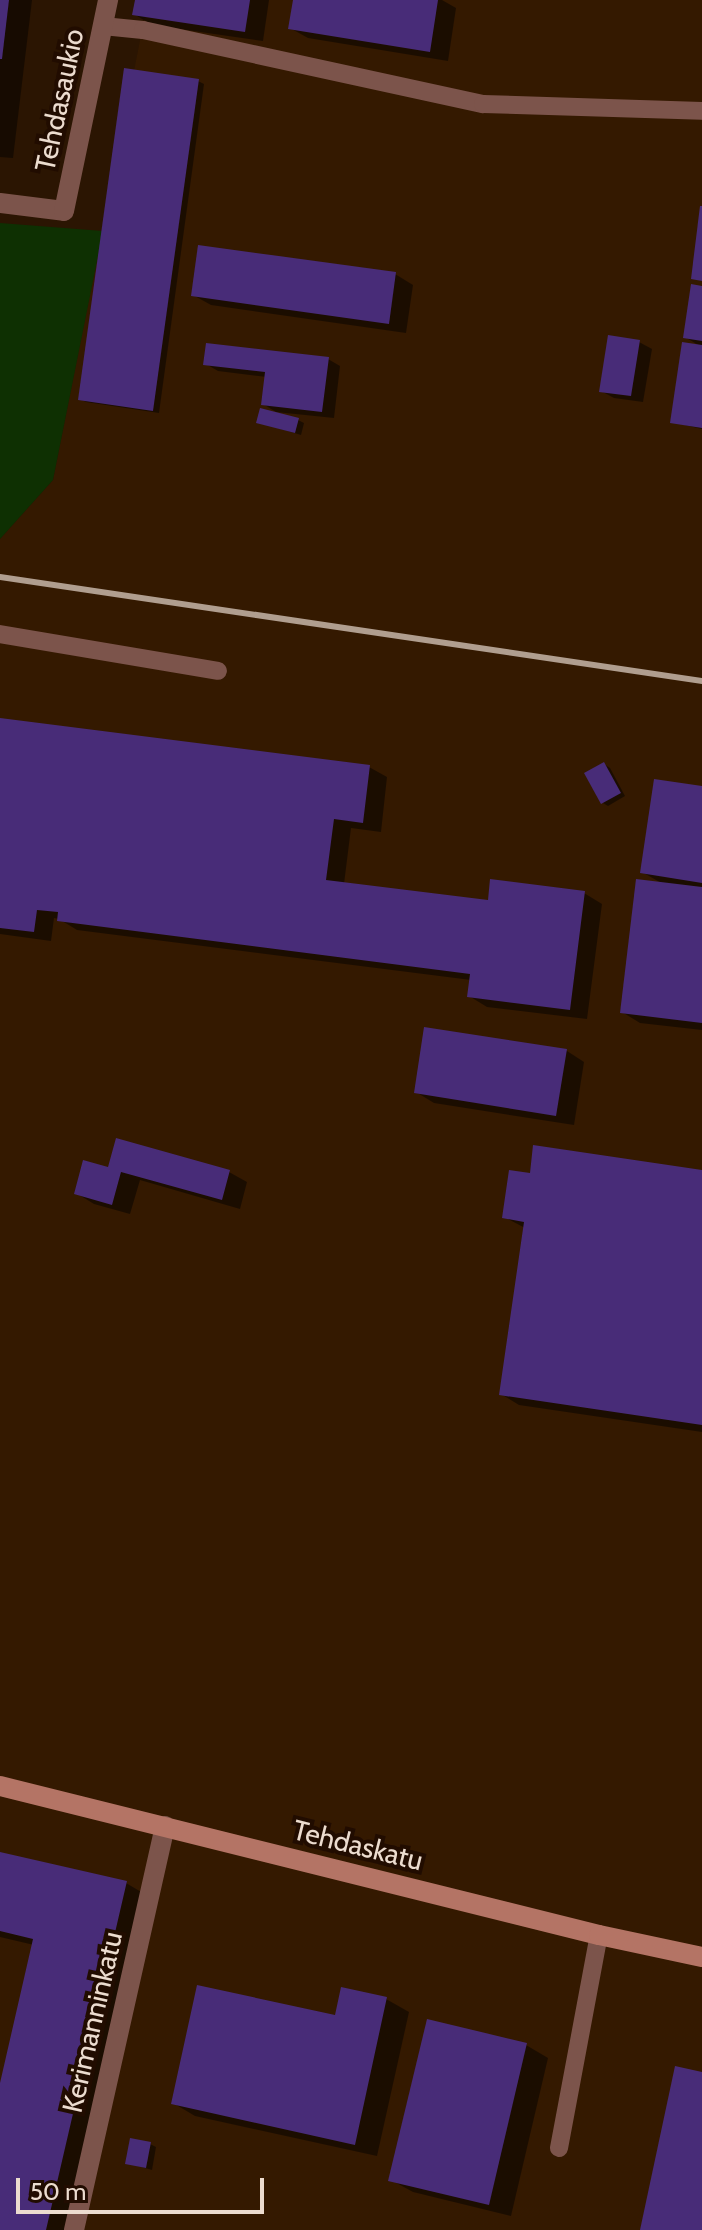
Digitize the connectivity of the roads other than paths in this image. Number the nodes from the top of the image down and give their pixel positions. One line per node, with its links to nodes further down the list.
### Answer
1 (108, 0): 2 (street, Tehdasaukio)
2 (103, 26): 3 (lane); 4 (street, Tehdasaukio)
3 (702, 111)
4 (0, 203)
5 (0, 634): 6 (lane)
6 (218, 671)
7 (0, 1786): 8 (street, Tehdaskatu)
8 (165, 1826): 9 (street, Tehdaskatu); 12 (street, Kerimanninkatu)
9 (599, 1935): 10 (street, Tehdaskatu); 11 (lane)
10 (702, 1957)
11 (559, 2148)
12 (74, 2230)

